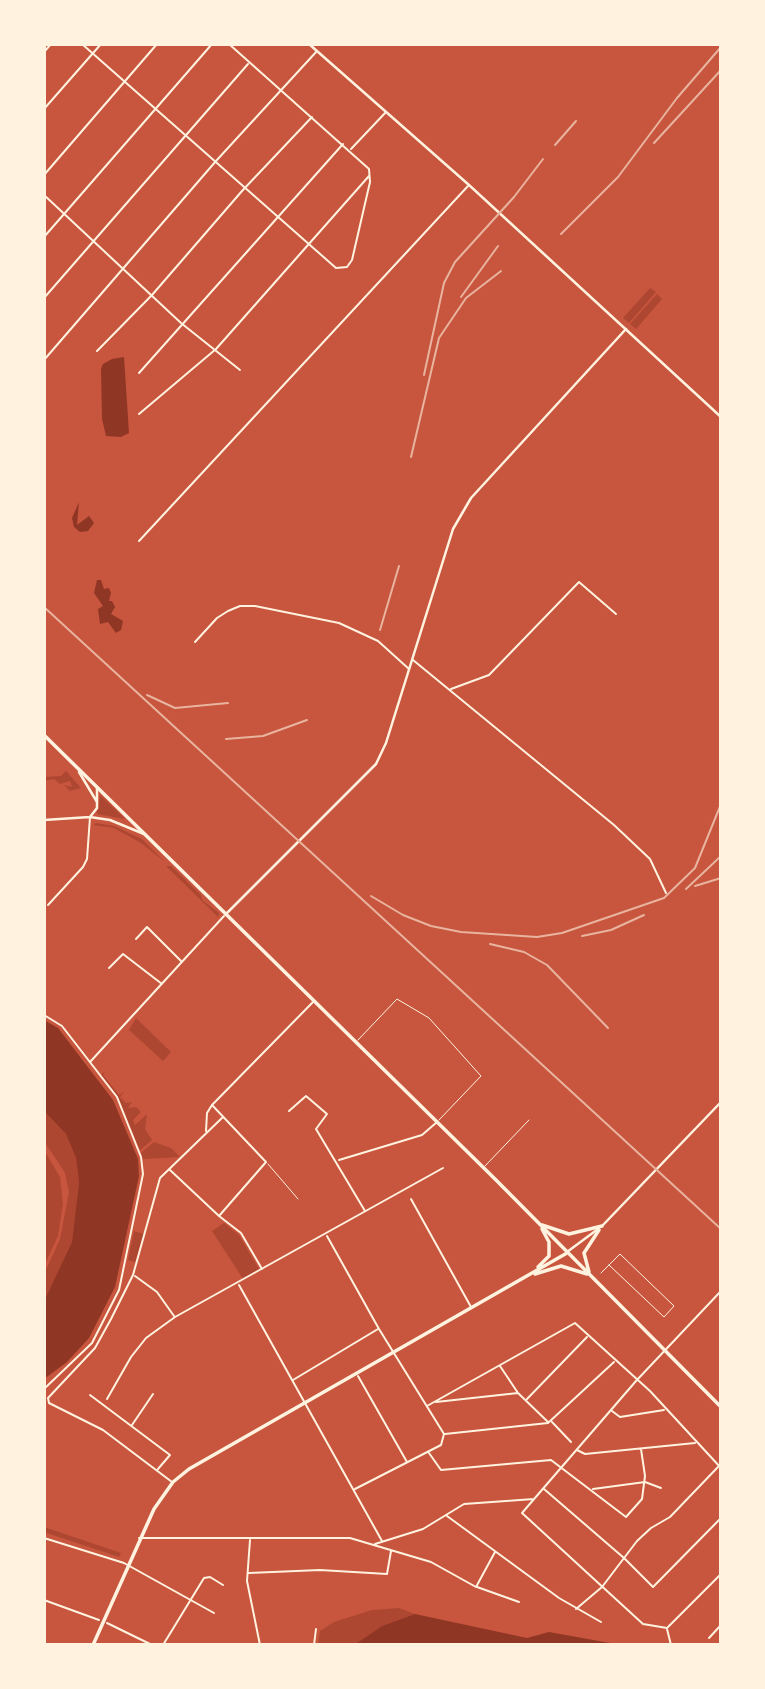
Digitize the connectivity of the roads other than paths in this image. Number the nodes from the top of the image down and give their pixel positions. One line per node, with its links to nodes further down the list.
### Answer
1 (51, 44): 8 (street)
2 (82, 44): 10 (street)
3 (101, 44): 10 (street)
4 (157, 44): 12 (street)
5 (212, 44): 15 (street)
6 (229, 44): 11 (street)
7 (309, 44): 9 (street)
8 (44, 51)
9 (317, 51): 13 (street); 16 (street)
10 (92, 53): 12 (street); 14 (street)
11 (249, 62): 13 (street); 18 (street)
12 (124, 81): 15 (street); 22 (street)
13 (281, 91): 17 (street); 21 (street)
14 (44, 108)
15 (156, 108): 18 (street); 27 (street)
16 (386, 111): 20 (street); 24 (street)
17 (312, 117): 19 (street); 25 (street)
18 (186, 135): 21 (street); 30 (street)
19 (343, 144): 20 (street); 28 (street)
20 (350, 150): 23 (street)
21 (216, 161): 25 (street); 32 (street)
22 (44, 175)
23 (371, 175): 31 (street); 31 (street)
24 (469, 185): 36 (street); 44 (street)
25 (246, 187): 28 (street); 33 (street)
26 (44, 195): 27 (street)
27 (64, 213): 29 (street); 30 (street)
28 (279, 216): 31 (street); 35 (street)
29 (44, 237)
30 (93, 241): 32 (street); 34 (street)
31 (310, 245): 37 (street)
32 (123, 269): 33 (street); 39 (street)
33 (152, 295): 35 (street); 38 (street)
34 (44, 298)
35 (181, 323): 37 (street); 41 (street)
36 (626, 328): 43 (street); 47 (street)
37 (214, 350): 40 (street); 42 (street)
38 (97, 351)
39 (44, 360)
40 (240, 370)
41 (139, 373)
42 (139, 414)
43 (721, 418)
44 (139, 541)
45 (617, 614): 49 (street)
46 (195, 642): 48 (street)
47 (413, 660): 48 (street); 49 (street)
48 (410, 669): 59 (street)
49 (449, 690): 57 (street)
50 (44, 735): 51 (main road)
51 (73, 763): 52 (main road); 53 (street)
52 (97, 786): 53 (street); 56 (main road)
53 (97, 802): 54 (street)
54 (90, 817): 55 (street); 56 (street); 58 (street)
55 (44, 820)
56 (144, 834): 59 (main road)
57 (666, 893)
58 (48, 905)
59 (226, 914): 61 (street); 64 (main road)
60 (136, 939): 61 (street)
61 (183, 963): 63 (street)
62 (109, 968): 63 (street)
63 (163, 985): 67 (street)
64 (314, 1001): 66 (main road); 69 (street)
65 (44, 1015): 67 (street)
66 (356, 1042): 73 (main road); 73 (lane)
67 (90, 1062): 107 (street)
68 (721, 1102): 85 (street)
69 (212, 1105): 71 (street); 74 (street)
70 (289, 1111): 75 (street)
71 (223, 1117): 74 (street); 76 (street)
72 (529, 1120): 77 (lane)
73 (437, 1122): 75 (street); 77 (main road)
74 (207, 1132): 79 (street)
75 (338, 1161): 82 (street)
76 (266, 1162): 80 (lane); 83 (street)
77 (483, 1167): 84 (main road)
78 (443, 1168): 82 (street)
79 (169, 1169): 83 (street); 91 (street)
80 (298, 1199)
81 (411, 1199): 96 (street)
82 (366, 1212): 86 (street)
83 (219, 1216): 89 (street)
84 (536, 1220): 85 (main road); 87 (main road); 92 (main road)
85 (601, 1226): 87 (street); 93 (main road)
86 (326, 1234): 89 (street); 98 (street)
87 (567, 1252): 92 (main road); 93 (main road)
88 (609, 1265): 88 (lane); 90 (lane)
89 (263, 1270): 94 (street)
90 (601, 1273)
91 (133, 1275): 97 (street); 116 (street)
92 (530, 1275): 93 (main road); 96 (main road)
93 (594, 1278): 100 (main road)
94 (238, 1284): 97 (street); 105 (street)
95 (721, 1291): 100 (street)
96 (472, 1308): 101 (main road)
97 (175, 1317): 111 (street)
98 (379, 1329): 101 (street); 105 (street)
99 (589, 1336): 102 (street); 103 (street); 112 (street)
100 (664, 1351): 106 (street); 118 (main road)
101 (393, 1352): 104 (main road); 117 (street)
102 (615, 1362): 106 (street); 121 (street)
103 (500, 1365): 108 (street); 115 (street)
104 (356, 1372): 114 (main road); 129 (street)
105 (292, 1381): 114 (street)
106 (636, 1381): 119 (street); 120 (street)
107 (44, 1389)
108 (518, 1393): 112 (street); 115 (street)
109 (153, 1394): 122 (street)
110 (90, 1395): 122 (street)
111 (107, 1399)
112 (527, 1399): 121 (street)
113 (44, 1400): 116 (street)
114 (304, 1401): 133 (main road); 137 (street)
115 (434, 1402): 117 (street)
116 (48, 1403): 132 (street)
117 (427, 1406): 123 (street)
118 (721, 1407)
119 (611, 1410): 120 (street); 127 (street)
120 (664, 1410): 125 (street)
121 (550, 1422): 123 (street); 124 (street)
122 (132, 1425): 132 (street)
123 (444, 1434): 128 (street)
124 (571, 1442)
125 (696, 1443): 126 (street); 131 (street)
126 (641, 1449): 127 (street); 134 (street)
127 (577, 1450): 130 (street)
128 (428, 1452): 129 (street); 130 (street)
129 (408, 1463): 137 (street)
130 (562, 1465): 135 (street); 138 (street)
131 (720, 1467): 149 (street)
132 (157, 1470): 133 (street)
133 (173, 1482): 143 (main road)
134 (645, 1482): 136 (street); 138 (street); 138 (street)
135 (543, 1488): 139 (street); 149 (street)
136 (661, 1488)
137 (355, 1489): 145 (street)
138 (592, 1489)
139 (534, 1499): 140 (street); 155 (street)
140 (447, 1516): 145 (street); 148 (street)
141 (721, 1518): 149 (street)
142 (44, 1538): 150 (street)
143 (139, 1538): 144 (street); 150 (main road)
144 (250, 1539): 146 (street); 151 (street)
145 (382, 1541): 146 (street)
146 (374, 1544): 147 (street)
147 (391, 1550): 151 (street); 154 (street)
148 (495, 1552): 154 (street); 159 (street)
149 (624, 1558): 155 (street)
150 (128, 1565): 156 (street); 168 (main road)
151 (248, 1573): 171 (street)
152 (721, 1574): 165 (street)
153 (223, 1585): 156 (street)
154 (476, 1587): 158 (street)
155 (602, 1587): 159 (street); 165 (street)
156 (191, 1598): 160 (street); 170 (street)
157 (44, 1600): 161 (street)
158 (519, 1602)
159 (576, 1609): 162 (street)
160 (214, 1613)
161 (99, 1620)
162 (601, 1622)
163 (107, 1623): 169 (street)
164 (721, 1625): 167 (street)
165 (667, 1628): 173 (street)
166 (316, 1629): 172 (street)
167 (709, 1638)
168 (93, 1645)
169 (152, 1645)
170 (163, 1645)
171 (260, 1645)
172 (314, 1645)
173 (671, 1645)

